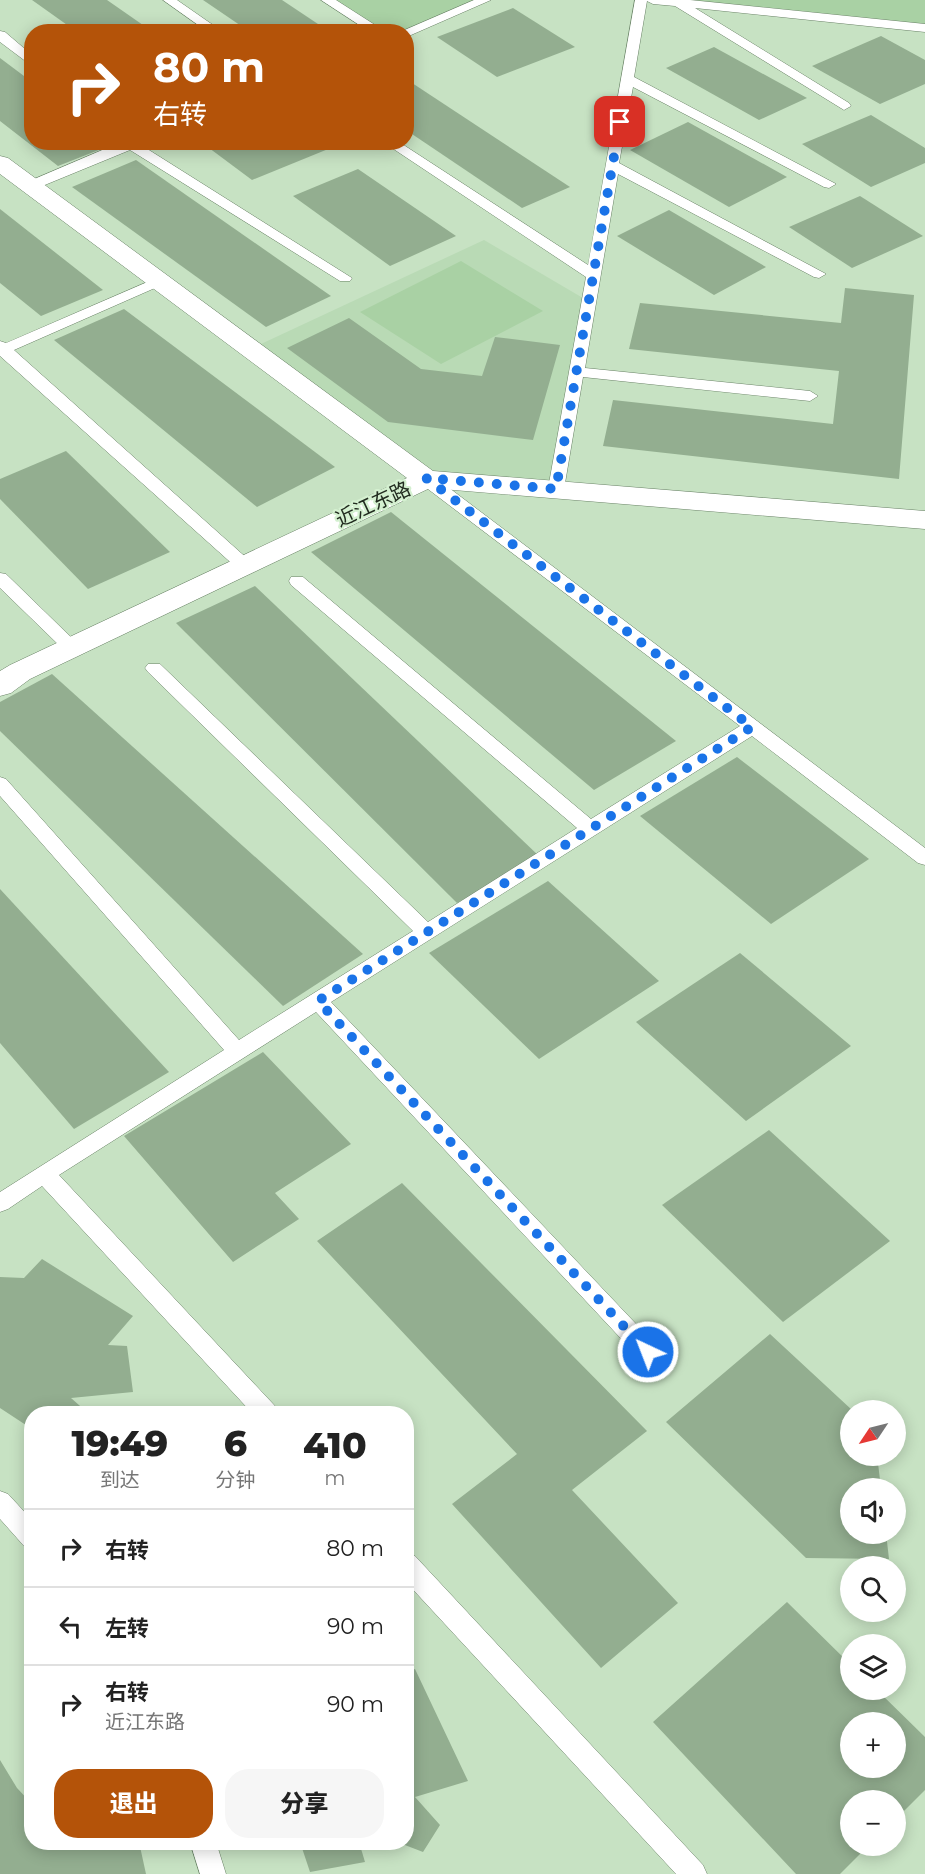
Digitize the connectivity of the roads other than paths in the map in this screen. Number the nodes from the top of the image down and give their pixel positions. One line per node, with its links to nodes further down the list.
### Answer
1 (169, 0): 7 (lane)
2 (327, 0): 8 (lane)
3 (485, 0): 10 (lane)
4 (641, 0): 13 (lane)
5 (653, 0): 6 (lane)
6 (677, 2): 9 (lane); 14 (lane)
7 (205, 24)
8 (367, 24)
9 (925, 28)
10 (414, 29)
11 (0, 35): 12 (lane)
12 (24, 55)
13 (628, 79): 19 (lane); 20 (lane)
14 (844, 106)
15 (115, 150): 21 (lane)
16 (142, 150): 24 (lane)
17 (400, 150): 23 (lane)
18 (0, 164): 21 (street)
19 (612, 165): 22 (lane); 23 (lane)
20 (829, 184)
21 (30, 186): 25 (street)
22 (819, 274)
23 (593, 275): 27 (lane)
24 (345, 278)
25 (159, 281): 26 (lane); 29 (street)
26 (1, 349): 32 (lane)
27 (576, 372): 28 (lane); 30 (lane)
28 (810, 396)
29 (426, 478): 30 (street, 近江东路); 32 (street, 近江东路); 38 (lane)
30 (556, 489): 31 (street, 近江东路)
31 (925, 520)
32 (244, 565): 35 (street, 近江东路)
33 (0, 578): 35 (lane)
34 (297, 581): 40 (lane)
35 (71, 648): 37 (street, 近江东路)
36 (154, 668): 42 (lane)
37 (0, 686)
38 (752, 727): 40 (lane); 41 (lane)
39 (0, 784): 44 (lane)
40 (590, 829): 42 (lane)
41 (925, 858)
42 (426, 932): 43 (lane)
43 (318, 1001): 44 (lane); 47 (lane)
44 (237, 1051): 45 (lane)
45 (44, 1173): 46 (lane); 48 (lane)
46 (0, 1203)
47 (648, 1352)
48 (260, 1406)
49 (0, 1502): 50 (lane)
50 (24, 1529)
51 (414, 1573): 54 (lane)
52 (206, 1850): 53 (lane)
53 (213, 1874)
54 (694, 1874)

